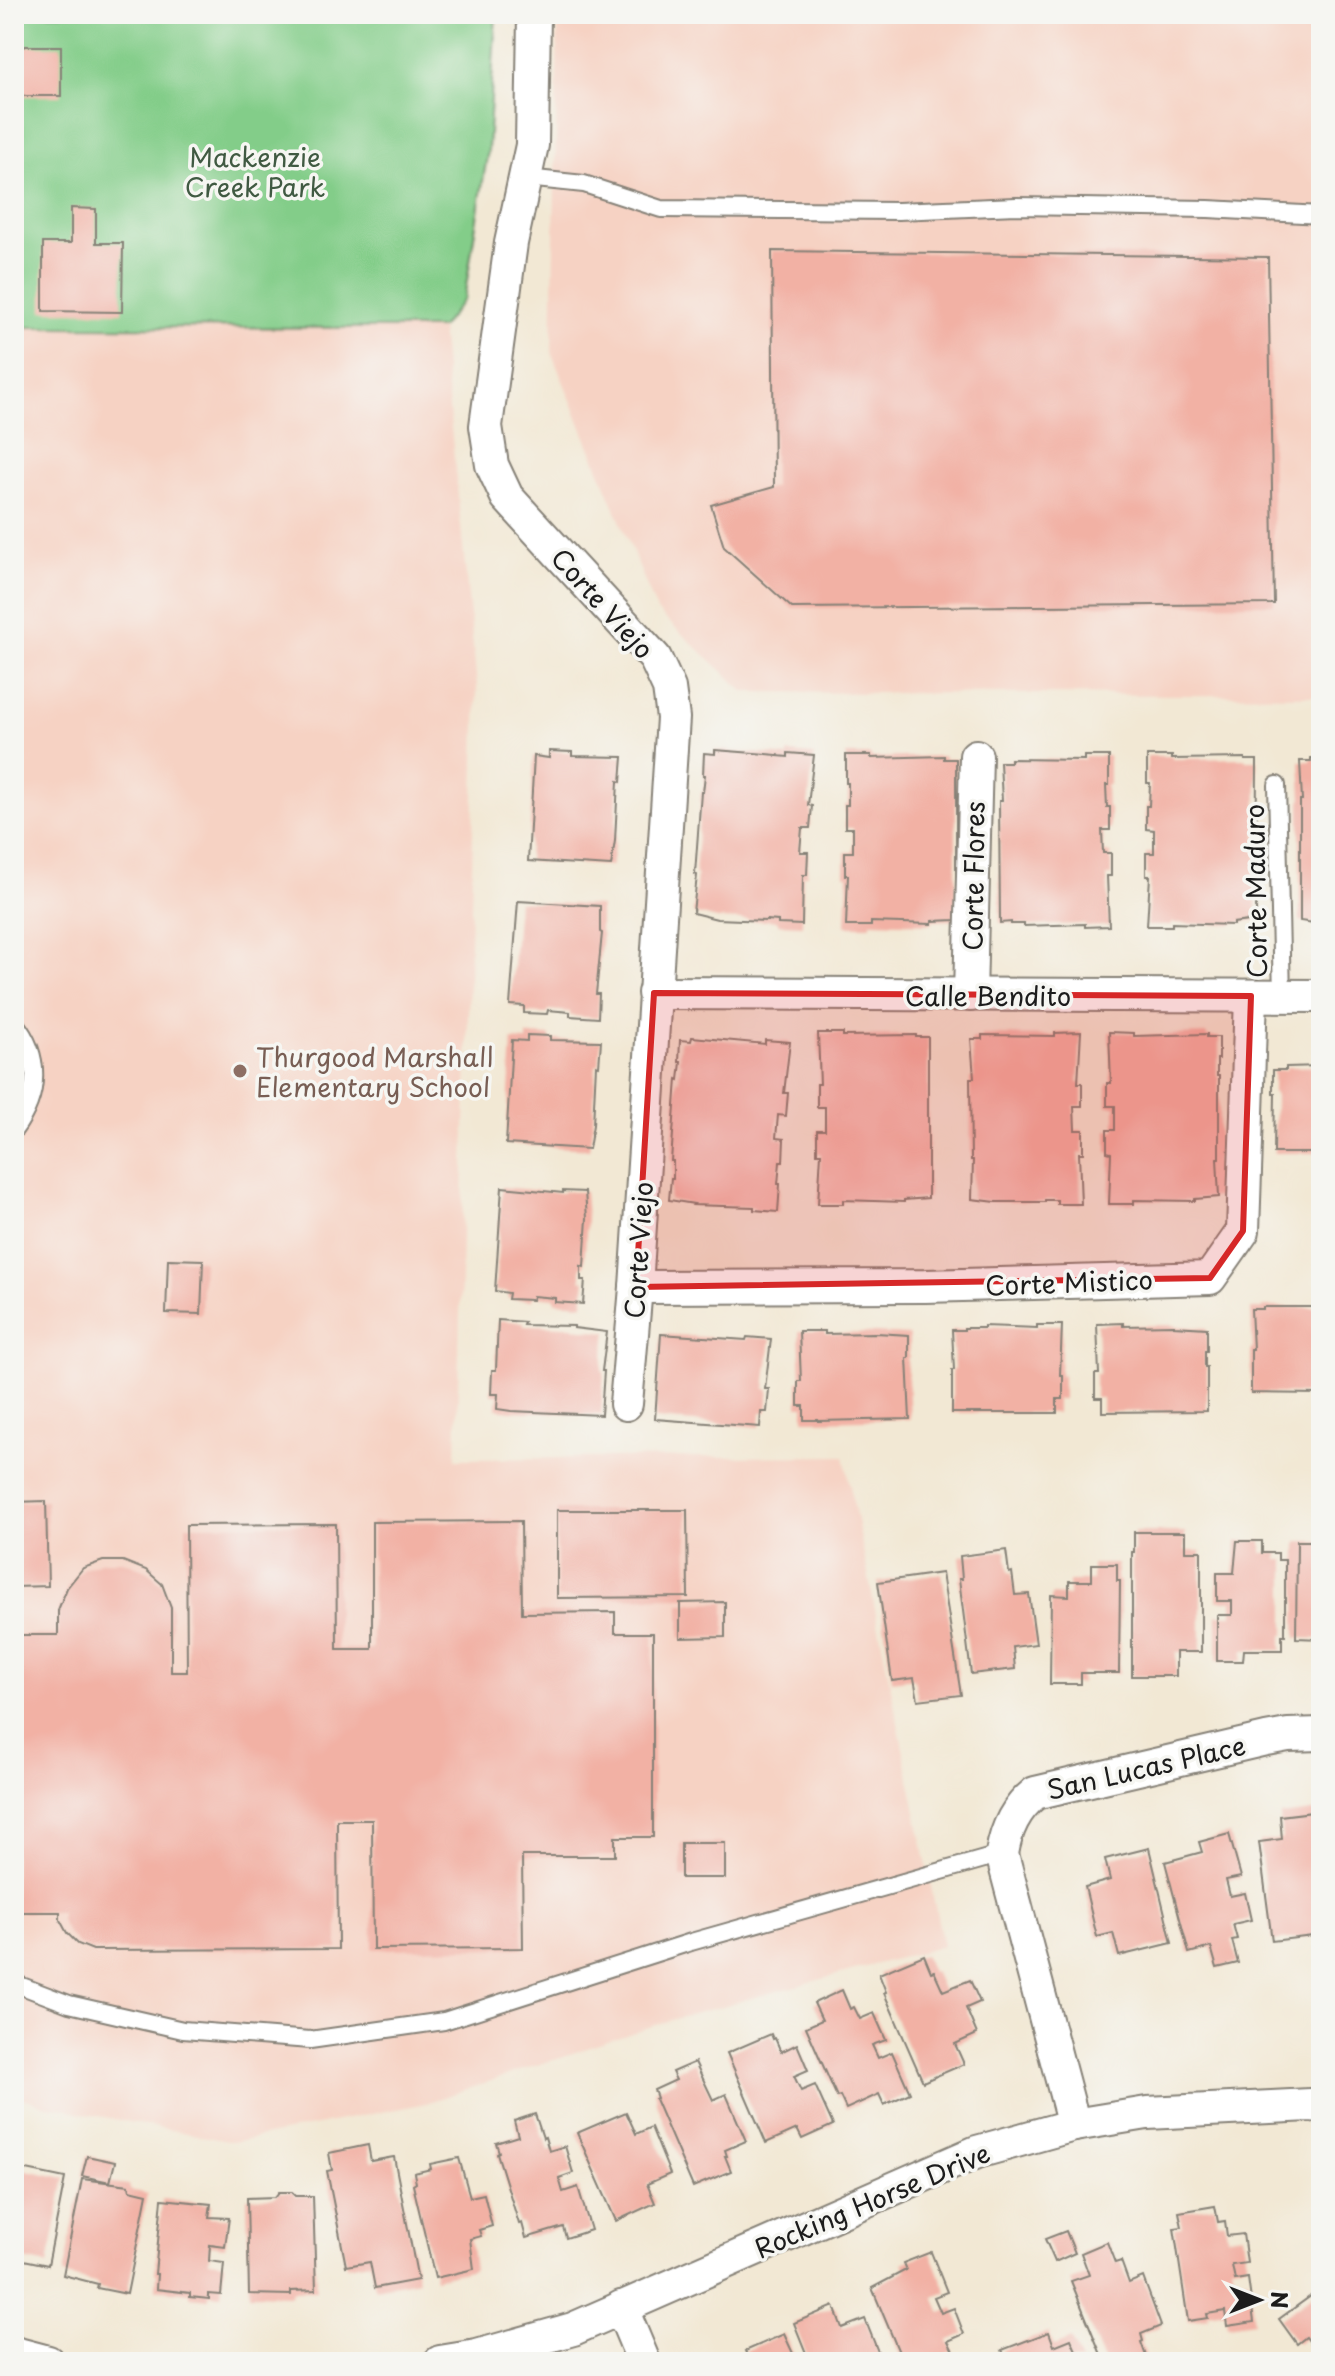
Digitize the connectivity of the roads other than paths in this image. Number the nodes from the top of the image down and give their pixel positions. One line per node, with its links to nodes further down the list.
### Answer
1 (534, 14): 2 (street, Corte Viejo)
2 (526, 178): 3 (lane); 6 (street, Corte Viejo)
3 (1321, 215)
4 (976, 756): 7 (street, Corte Flores)
5 (1277, 785): 8 (lane, Corte Maduro)
6 (654, 993): 7 (street, Calle Bendito); 12 (street, Corte Viejo)
7 (970, 995): 8 (street, Calle Bendito)
8 (1266, 996): 9 (street, Calle Bendito); 12 (street, Corte Mistico)
9 (1321, 996)
10 (14, 1022): 11 (lane)
11 (14, 1130)
12 (636, 1287): 13 (street, Corte Viejo)
13 (626, 1404)
14 (1321, 1734): 15 (street, San Lucas Place)
15 (1002, 1854): 16 (lane); 18 (street)
16 (14, 1983)
17 (1321, 2106): 18 (street, Rocking Horse Drive)
18 (1074, 2125): 19 (street, Rocking Horse Drive)
19 (621, 2307): 22 (street, Rocking Horse Drive); 23 (street)
20 (14, 2353): 21 (street)
21 (48, 2362)
22 (440, 2362)
23 (644, 2362)

